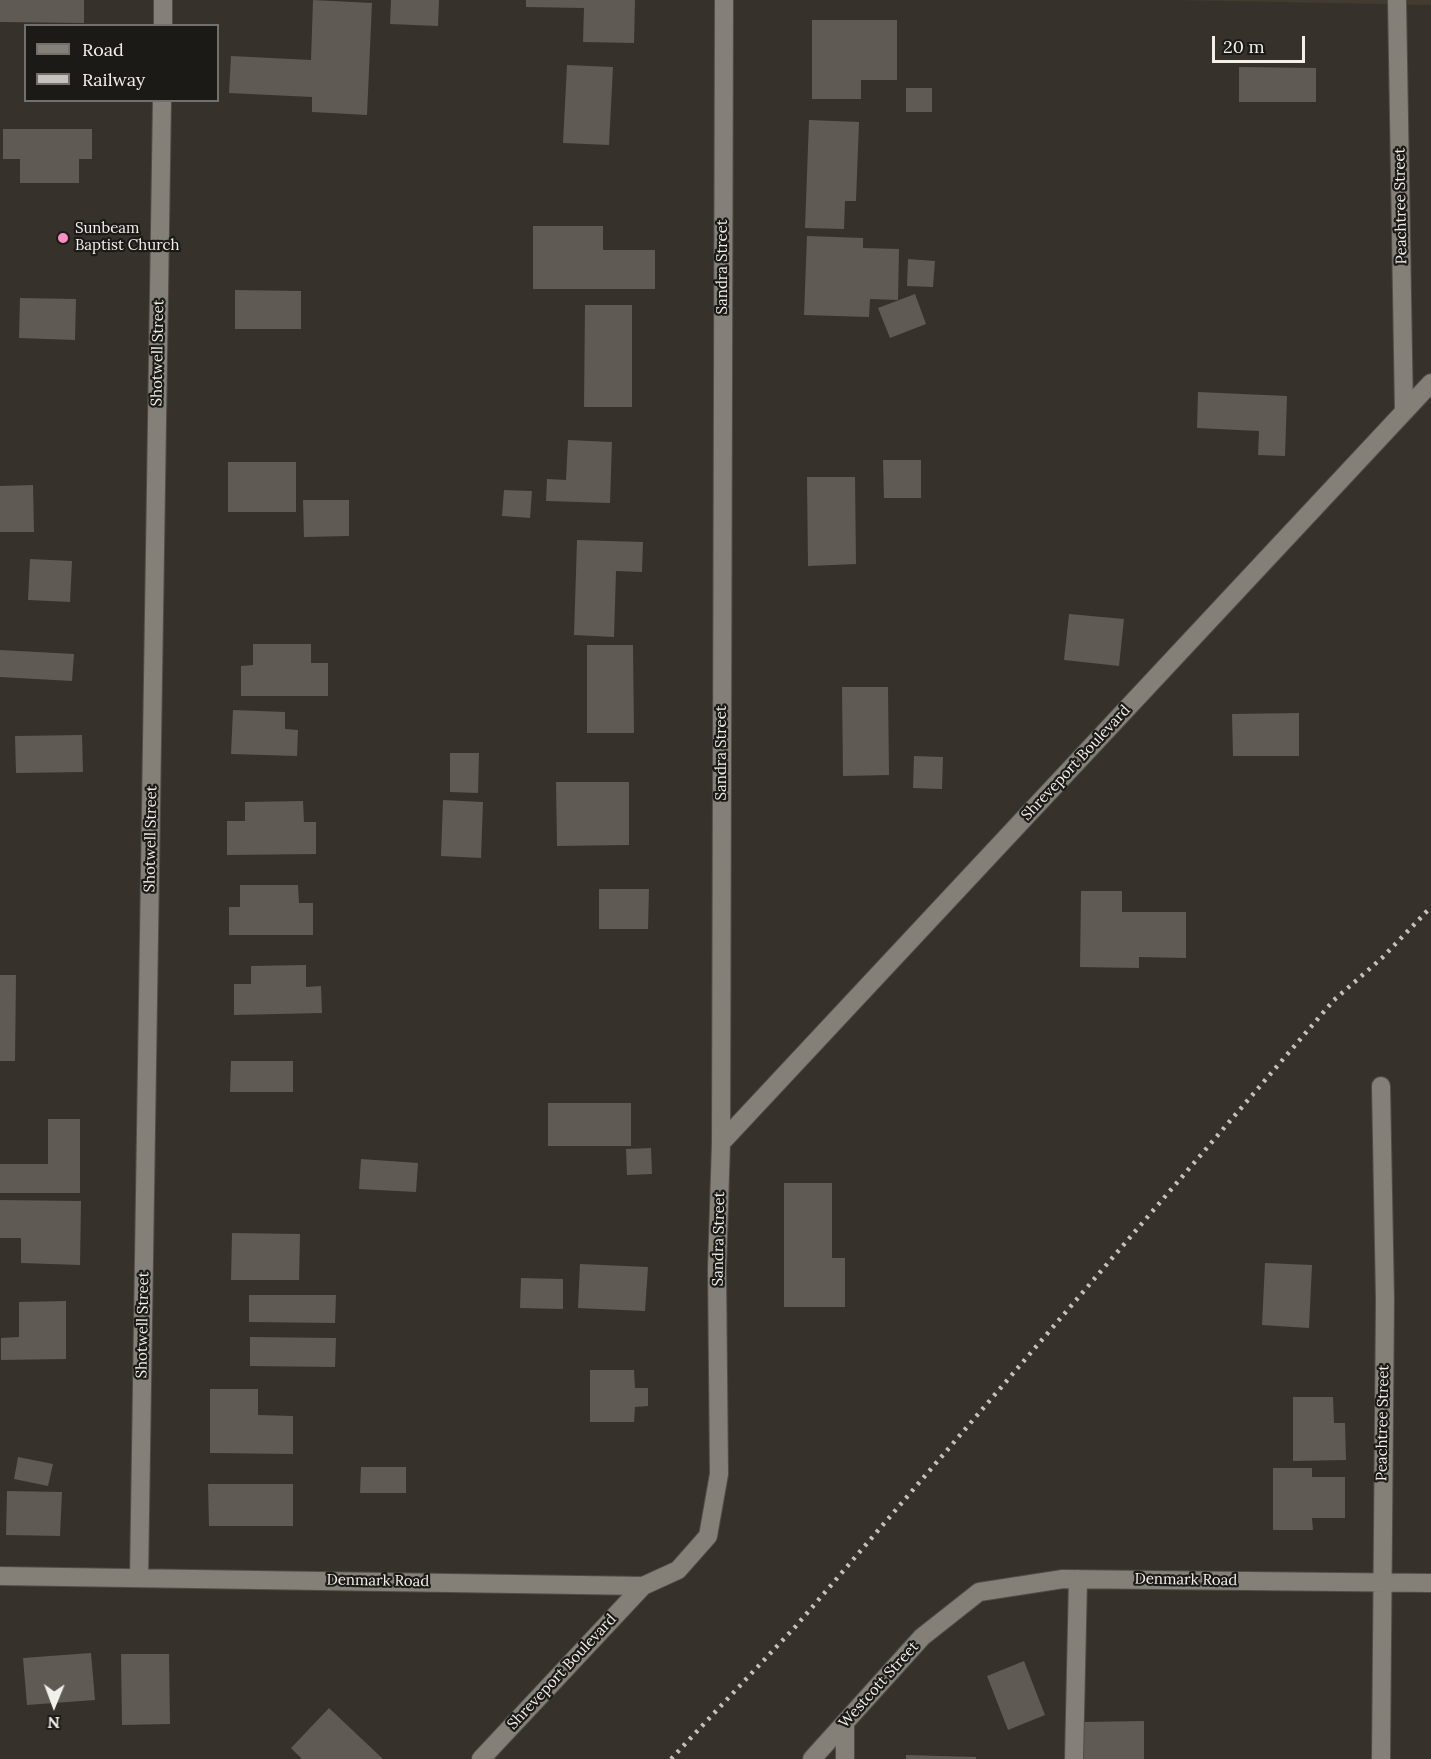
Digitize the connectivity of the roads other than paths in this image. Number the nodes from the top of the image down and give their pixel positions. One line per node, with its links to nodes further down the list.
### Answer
1 (163, 0): 4 (street)
2 (724, 0): 9 (street, Sandra Street)
3 (1397, 0): 7 (street, Peachtree Street)
4 (163, 24)
5 (162, 102): 12 (street, Shotwell Street)
6 (1431, 383): 7 (street, Shreveport Boulevard)
7 (1404, 412): 9 (street, Shreveport Boulevard)
8 (1381, 1086): 14 (street, Peachtree Street)
9 (721, 1143): 10 (street, Sandra Street)
10 (714, 1506): 16 (street, Denmark Road)
11 (0, 1576): 12 (street, Denmark Road)
12 (139, 1578): 16 (street, Denmark Road)
13 (1078, 1579): 14 (street, Denmark Road); 17 (street, Denmark Road); 22 (street)
14 (1381, 1583): 15 (street, Denmark Road); 23 (street, Peachtree Street)
15 (1431, 1583)
16 (643, 1586): 19 (street, Shreveport Boulevard)
17 (950, 1614): 18 (street, Westcott Street)
18 (845, 1724): 20 (street, Westcott Street); 21 (street)
19 (481, 1759)
20 (812, 1759)
21 (845, 1759)
22 (1074, 1759)
23 (1381, 1759)

